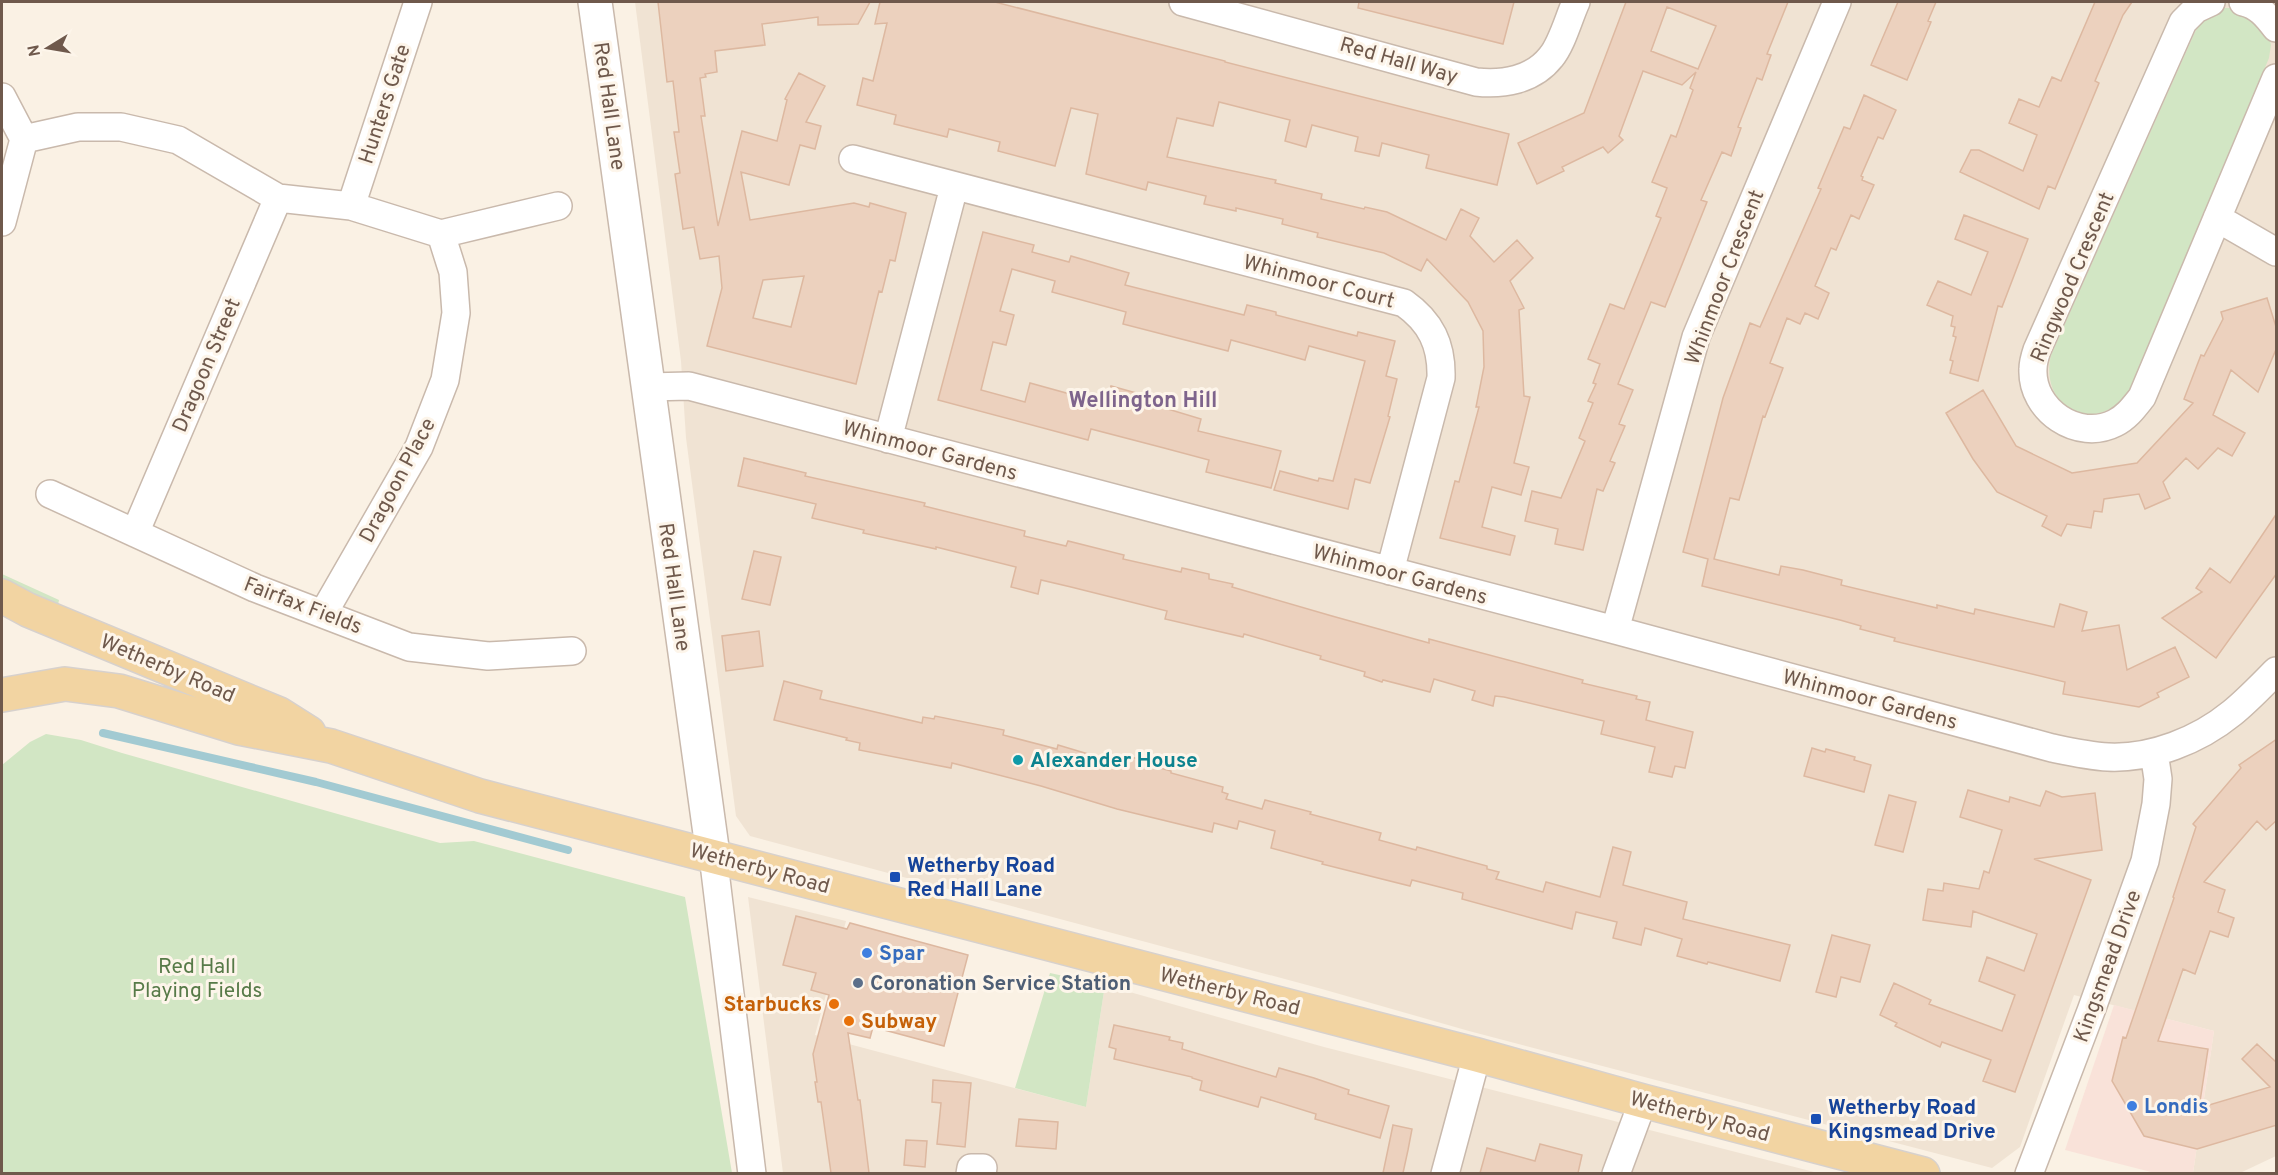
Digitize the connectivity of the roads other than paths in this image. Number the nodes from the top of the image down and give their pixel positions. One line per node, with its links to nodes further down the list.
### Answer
1 (418, 2): 16 (street, Hunters Gate)
2 (595, 2): 22 (street, Red Hall Lane)
3 (1183, 2): 8 (street, Red Hall Way)
4 (1576, 2): 8 (street, Red Hall Way)
5 (1837, 2): 29 (street, Whinmoor Crescent)
6 (2211, 2): 18 (street, Ringwood Crescent)
7 (2243, 2): 9 (street)
8 (1247, 9)
9 (2277, 27)
10 (2277, 78): 18 (street, Ringwood Crescent)
11 (2, 97): 12 (street)
12 (24, 139): 15 (street); 19 (street)
13 (853, 159): 14 (street, Whinmoor Court)
14 (954, 187): 23 (street); 26 (street, Whinmoor Court)
15 (278, 198): 16 (street); 25 (street, Dragoon Street)
16 (351, 206): 20 (street)
17 (558, 206): 20 (street)
18 (2217, 218): 21 (street)
19 (2, 222)
20 (441, 234): 28 (street, Dragoon Place)
21 (2277, 252)
22 (648, 387): 23 (street, Whinmoor Gardens); 35 (street, Red Hall Lane)
23 (888, 439): 26 (street, Whinmoor Gardens)
24 (50, 494): 25 (street, Fairfax Fields)
25 (135, 533): 28 (street, Fairfax Fields)
26 (1390, 571): 29 (street, Whinmoor Gardens)
27 (2, 596): 33 (main road, Wetherby Road)
28 (323, 614): 30 (street, Fairfax Fields)
29 (1615, 630): 34 (street, Whinmoor Gardens)
30 (572, 651)
31 (2277, 671): 34 (street, Whinmoor Gardens)
32 (2, 695): 33 (main road, Wetherby Road)
33 (331, 746): 35 (main road, Wetherby Road)
34 (2154, 752): 42 (street, Kingsmead Drive)
35 (712, 855): 36 (main road, Wetherby Road); 38 (street, Red Hall Lane)
36 (1477, 1055): 37 (main road, Wetherby Road); 39 (street)
37 (1643, 1101): 40 (street); 41 (main road, Wetherby Road)
38 (752, 1173)
39 (1445, 1173)
40 (1616, 1173)
41 (1923, 1173)
42 (2030, 1173)

